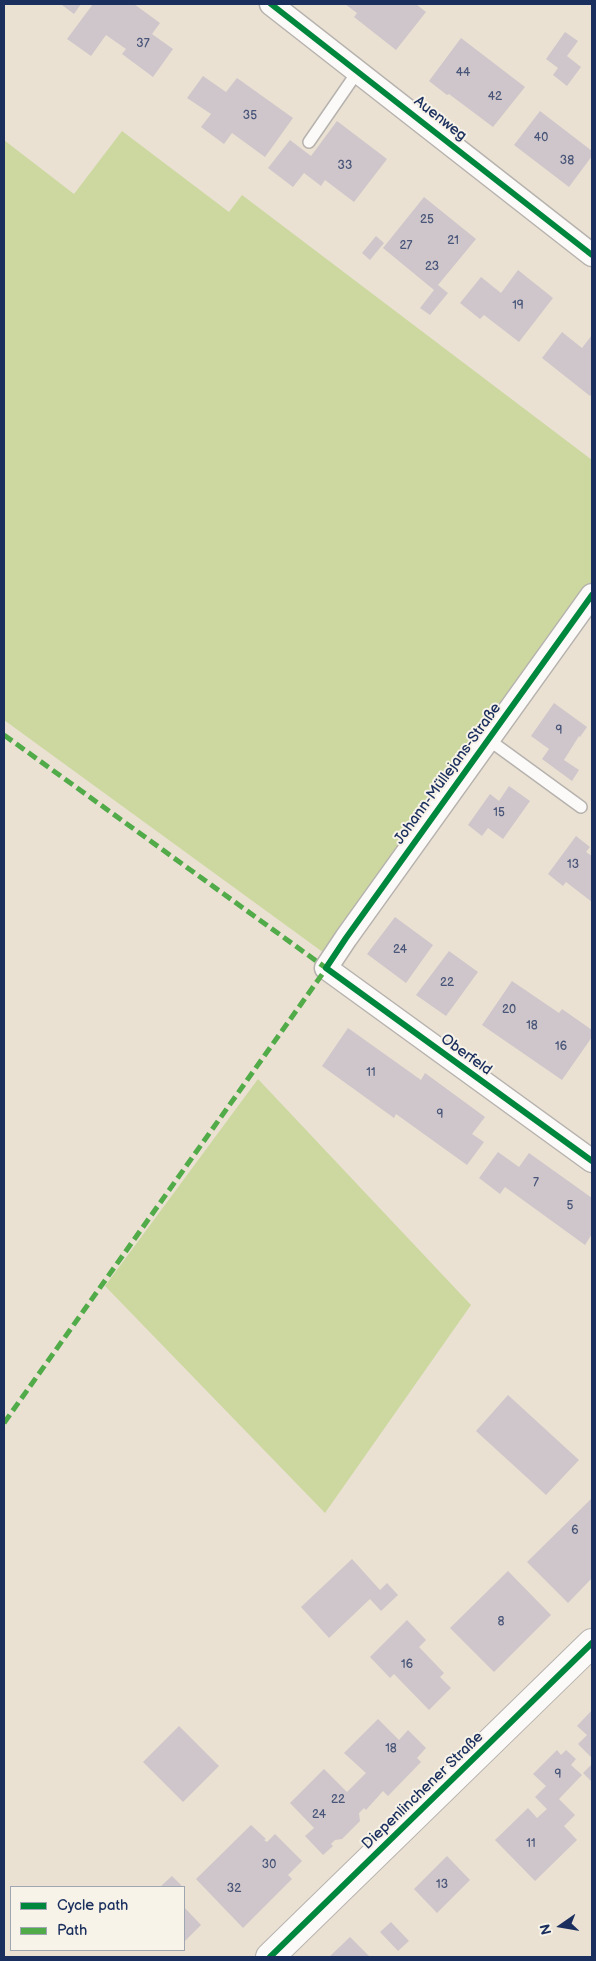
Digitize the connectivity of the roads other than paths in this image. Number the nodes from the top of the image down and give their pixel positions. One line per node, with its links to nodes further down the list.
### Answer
1 (271, 4): 2 (street, Auenweg)
2 (358, 71): 3 (lane); 4 (street, Auenweg)
3 (309, 142)
4 (592, 254)
5 (592, 595): 6 (street, Johann-Müllejans-Straße)
6 (489, 740): 7 (lane, Johann-Müllejans-Straße); 8 (street, Johann-Müllejans-Straße)
7 (580, 807)
8 (326, 968): 9 (street, Oberfeld)
9 (592, 1162)
10 (592, 1643): 11 (street, Diepenlinchener Straße)
11 (270, 1957)

